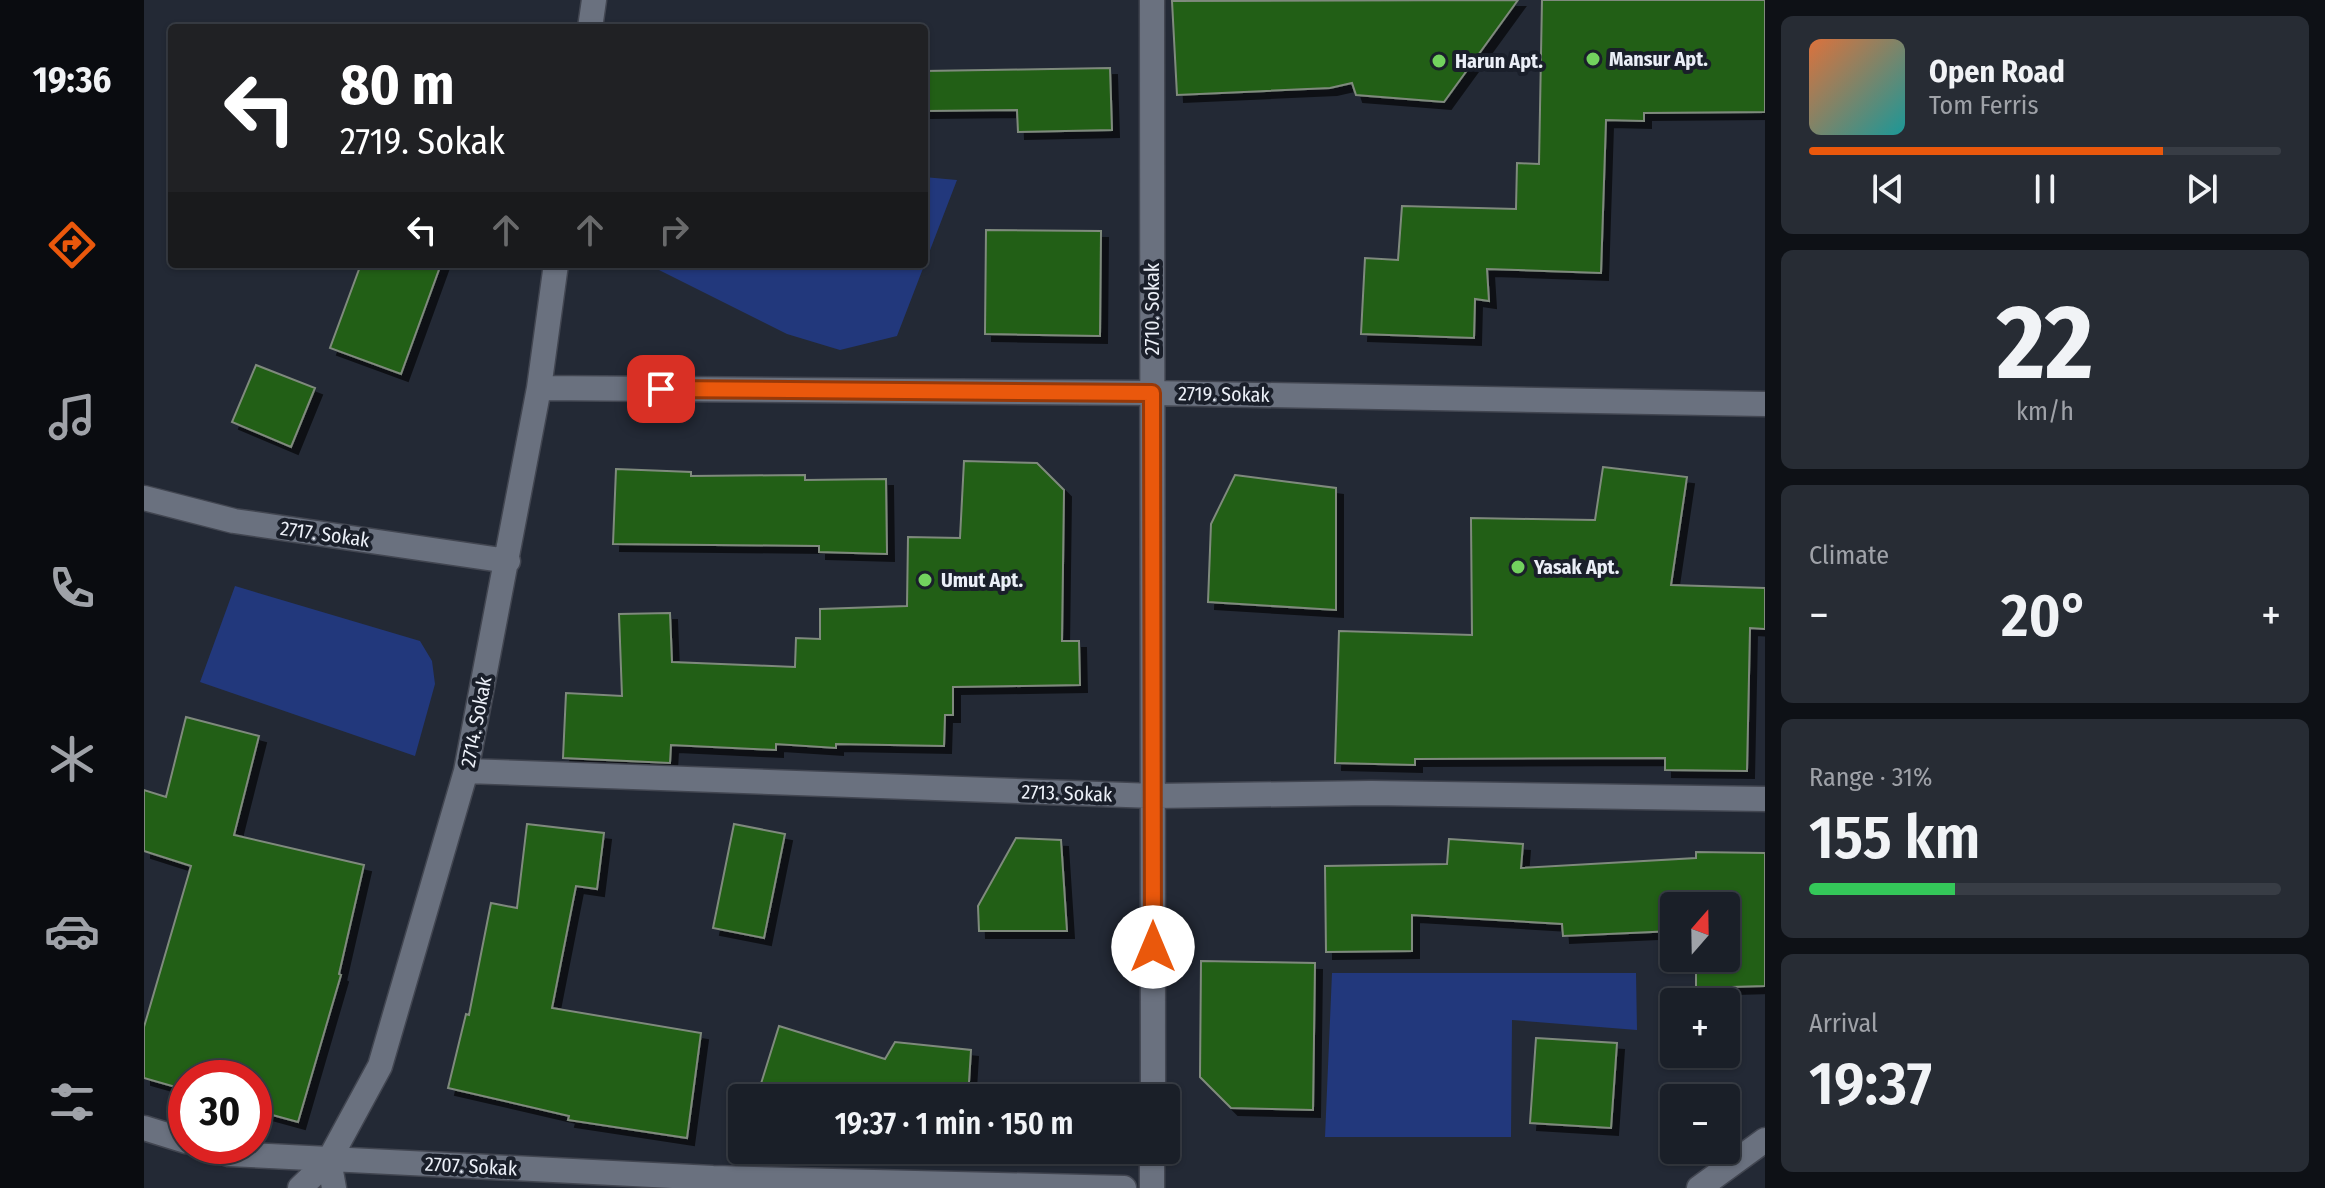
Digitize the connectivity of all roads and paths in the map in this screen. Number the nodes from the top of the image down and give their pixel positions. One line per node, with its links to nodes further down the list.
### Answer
1 (594, 0): 3 (street)
2 (1152, 0): 6 (street, 2710. Sokak)
3 (591, 24)
4 (555, 268): 5 (street, 2714. Sokak)
5 (539, 388): 6 (street, 2719. Sokak); 9 (street, 2714. Sokak)
6 (1152, 393): 7 (street, 2719. Sokak); 11 (street, 2710. Sokak)
7 (1765, 404)
8 (144, 498): 9 (street, 2717. Sokak)
9 (508, 561): 10 (street, 2714. Sokak)
10 (466, 771): 11 (street, 2713. Sokak); 18 (street, 2714. Sokak)
11 (1154, 796): 12 (street, 2713. Sokak); 13 (street, 2710. Sokak)
12 (1765, 799)
13 (1153, 1084)
14 (144, 1128): 15 (street)
15 (168, 1135)
16 (1765, 1140): 25 (street)
17 (272, 1157): 18 (street, 2707. Sokak)
18 (329, 1160): 20 (street, 2707. Sokak); 21 (street, 2714. Sokak); 22 (street)
19 (1152, 1164): 24 (street)
20 (713, 1183): 23 (street, 2707. Sokak)
21 (300, 1188)
22 (334, 1188)
23 (1124, 1188)
24 (1152, 1188)
25 (1699, 1188)

